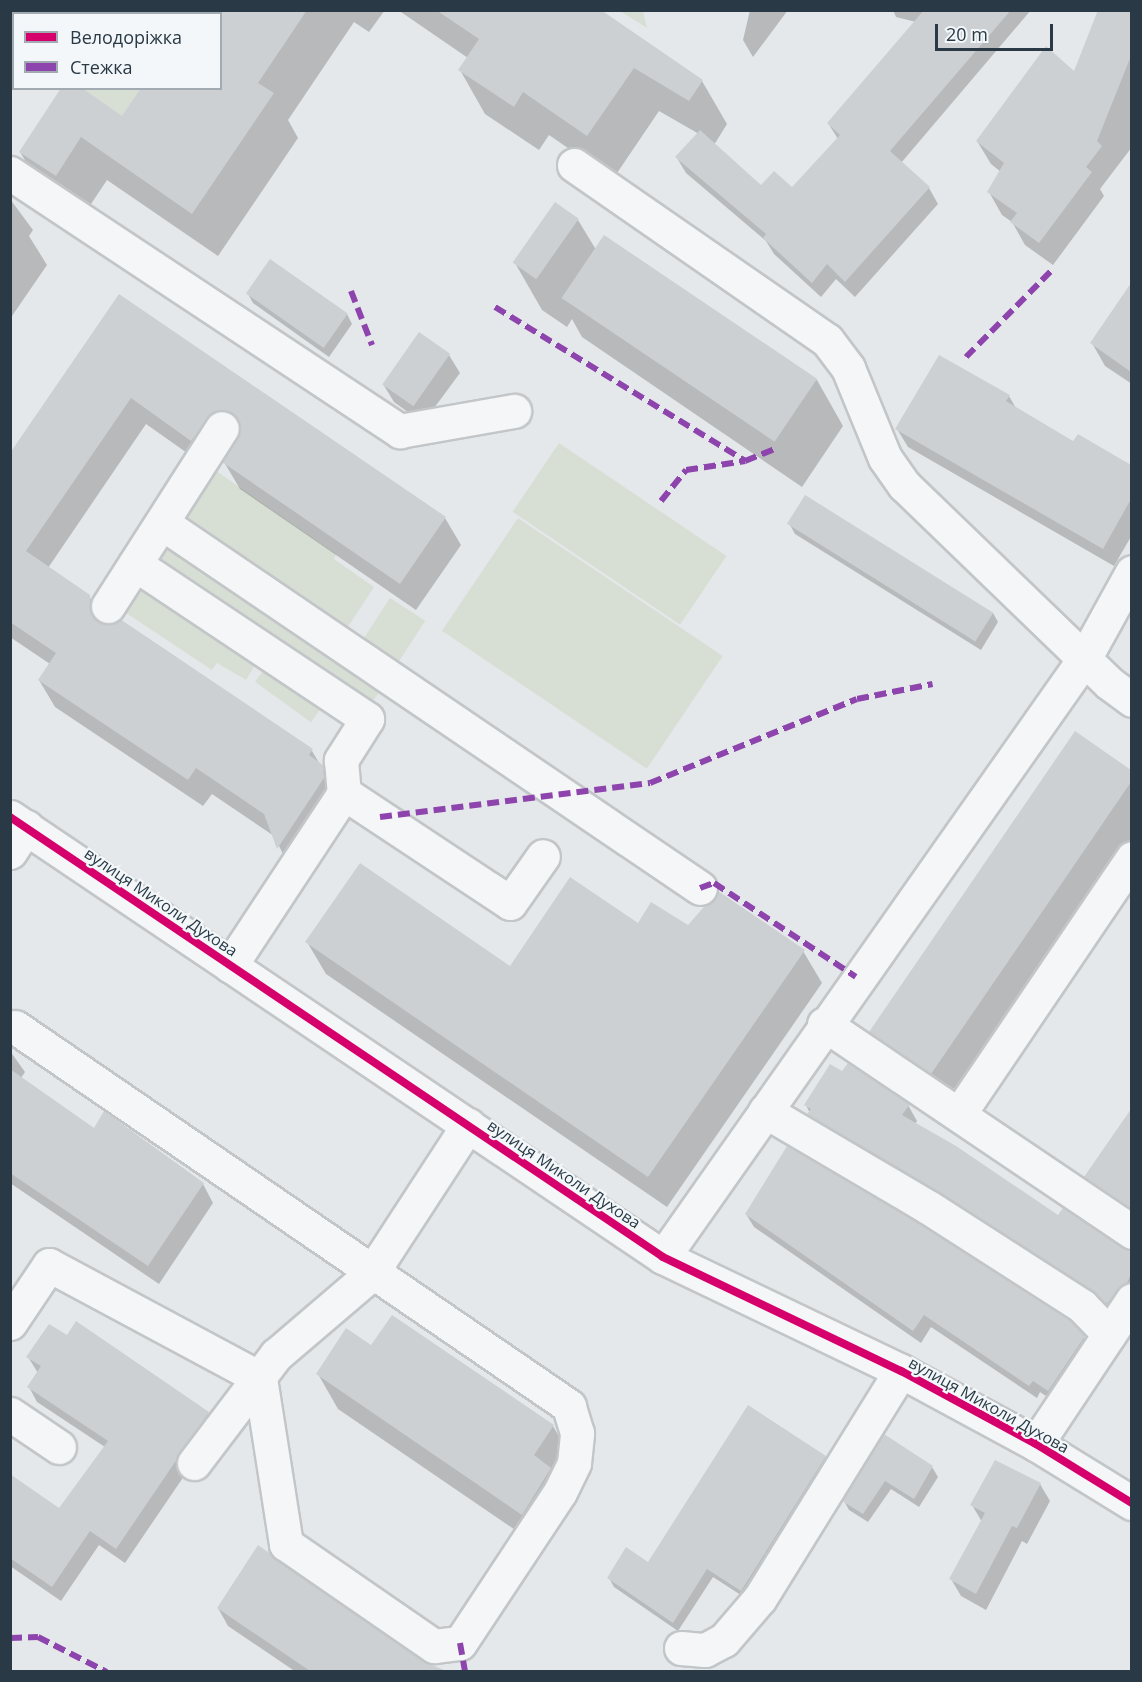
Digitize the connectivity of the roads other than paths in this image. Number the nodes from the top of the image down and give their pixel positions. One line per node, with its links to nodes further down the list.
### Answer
1 (574, 165): 9 (street)
2 (10, 173): 3 (street)
3 (514, 411)
4 (222, 428): 5 (street)
5 (162, 523): 6 (street); 15 (street)
6 (135, 564): 8 (street); 11 (street)
7 (1131, 572): 9 (street)
8 (108, 606)
9 (1084, 659): 10 (street); 17 (street)
10 (1131, 700)
11 (344, 793): 13 (street); 16 (street)
12 (16, 832): 16 (street, вулиця Миколи Духова)
13 (543, 856)
14 (1131, 858): 20 (street)
15 (700, 888)
16 (230, 966): 21 (street, вулиця Миколи Духова)
17 (824, 1024): 19 (street); 20 (street)
18 (15, 1027): 24 (street)
19 (765, 1111): 23 (street); 27 (street)
20 (959, 1114): 22 (street)
21 (468, 1125): 23 (street, вулиця Миколи Духова); 24 (street)
22 (1131, 1232)
23 (663, 1257): 28 (street, вулиця Миколи Духова)
24 (371, 1274): 29 (street); 29 (street)
25 (1131, 1300): 27 (street)
26 (10, 1323): 29 (street)
27 (1109, 1334): 31 (street)
28 (901, 1371): 31 (street, вулиця Миколи Духова); 35 (street)
29 (260, 1378): 33 (street)
30 (10, 1413): 32 (street)
31 (1036, 1444): 34 (street, вулиця Миколи Духова)
32 (59, 1447)
33 (194, 1463)
34 (1131, 1503)
35 (681, 1648)

